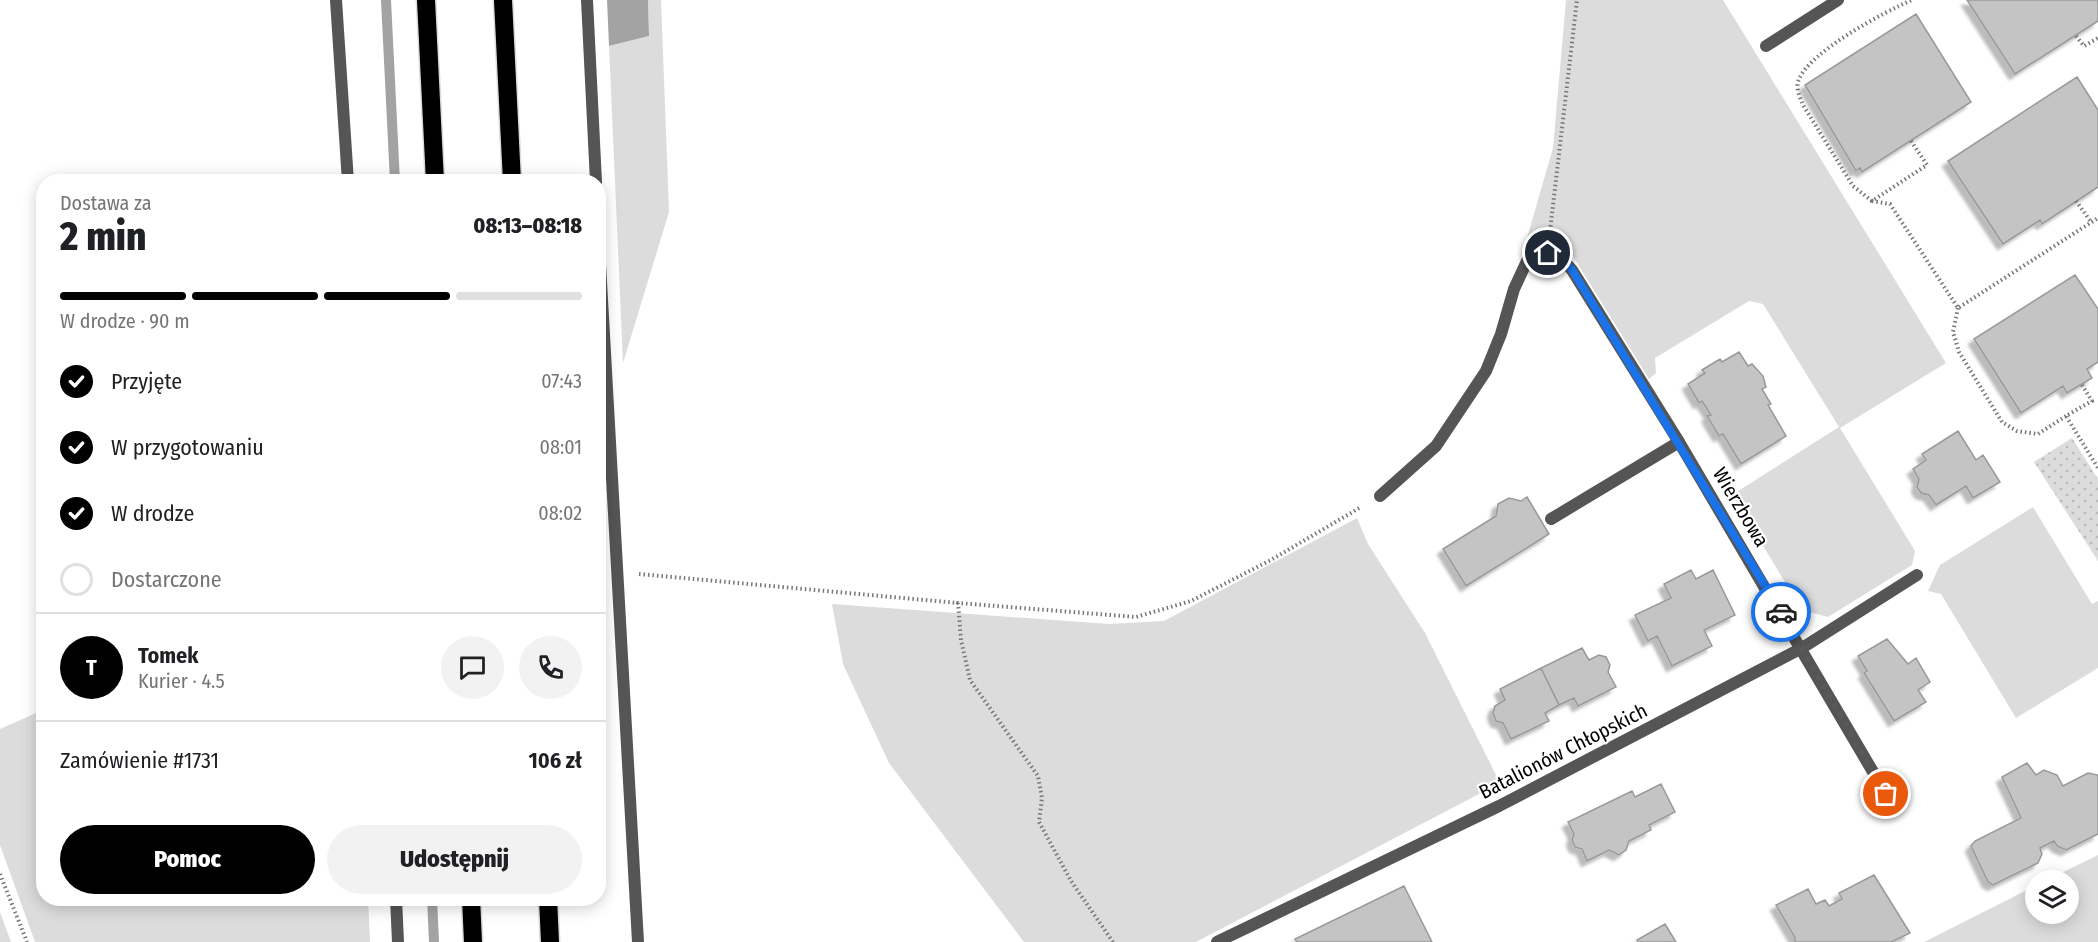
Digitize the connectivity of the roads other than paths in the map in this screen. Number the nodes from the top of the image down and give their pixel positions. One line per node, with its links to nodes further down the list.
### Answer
1 (336, 0): 7 (street)
2 (426, 0): 8 (highway)
3 (502, 0): 9 (highway)
4 (587, 0): 10 (street)
5 (1838, 0): 6 (street)
6 (1766, 46)
7 (347, 174)
8 (435, 174)
9 (512, 174)
10 (596, 174)
11 (606, 366): 24 (street)
12 (1679, 442): 13 (street, Wierzbowa); 14 (street); 16 (street, Wierzbowa)
13 (1380, 496)
14 (1551, 519)
15 (1917, 575): 16 (street, Batalionów Chłopskich)
16 (1802, 648): 17 (street, Wierzbowa); 25 (street, Batalionów Chłopskich)
17 (1886, 794)
18 (396, 906): 21 (street)
19 (471, 906): 22 (highway)
20 (548, 906): 23 (highway)
21 (398, 942)
22 (473, 942)
23 (550, 942)
24 (638, 942)
25 (1217, 942)

